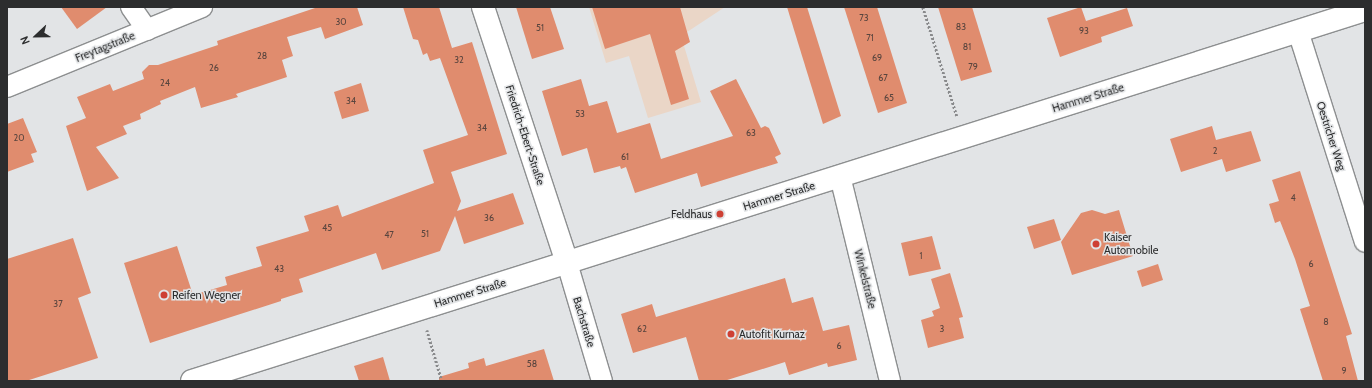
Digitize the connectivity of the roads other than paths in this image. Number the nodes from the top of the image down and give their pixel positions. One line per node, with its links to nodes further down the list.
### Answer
1 (131, 7): 5 (street)
2 (202, 7): 5 (street, Freytagstraße)
3 (483, 7): 10 (main road, Friedrich-Ebert-Straße)
4 (1365, 10): 6 (main road, Hammer Straße)
5 (147, 30): 7 (street, Freytagstraße)
6 (1298, 31): 8 (main road, Hammer Straße); 9 (street, Oestricher Weg)
7 (7, 87)
8 (840, 176): 10 (main road, Hammer Straße); 13 (street, Winkelstraße)
9 (1365, 242)
10 (567, 263): 11 (main road, Hammer Straße); 12 (street, Bachstraße)
11 (192, 381)
12 (602, 381)
13 (890, 381)

